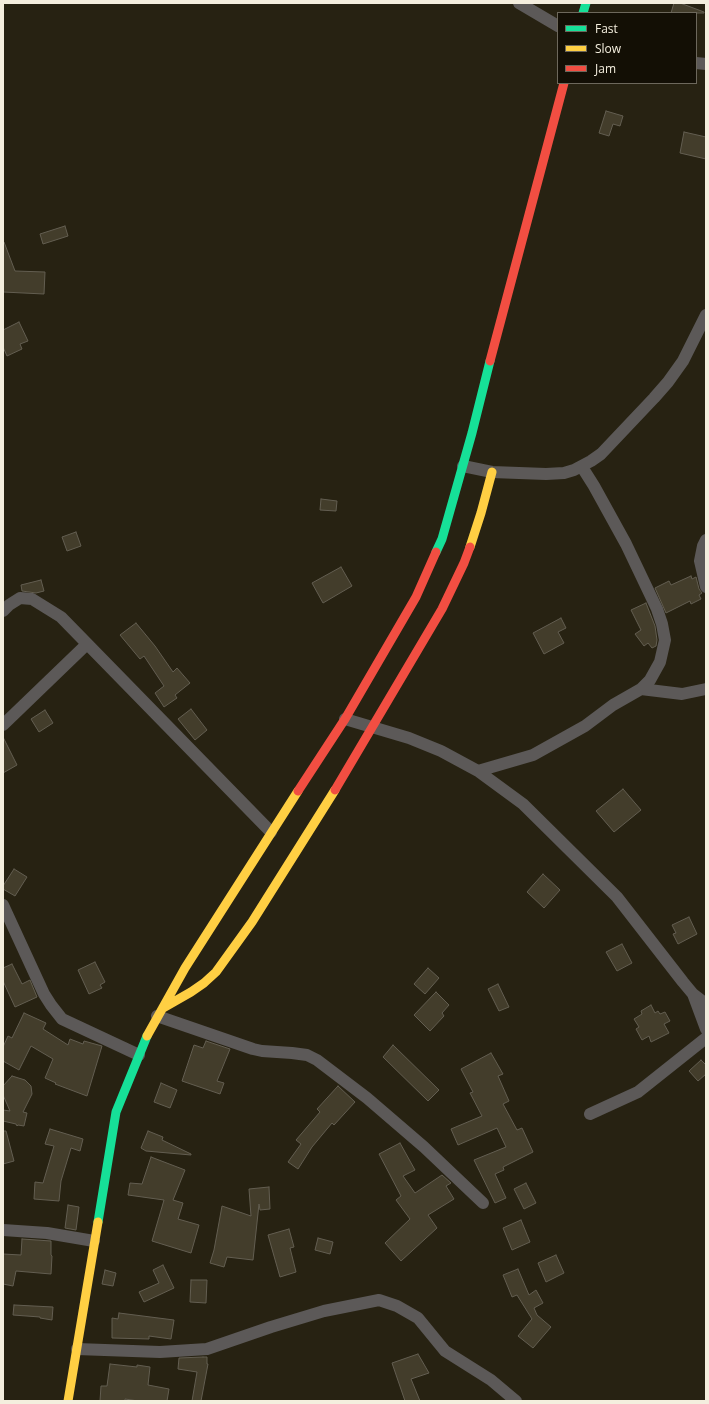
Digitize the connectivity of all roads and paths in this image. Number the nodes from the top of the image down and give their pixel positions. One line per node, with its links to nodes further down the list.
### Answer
1 (519, 3): 2 (street)
2 (557, 25)
3 (564, 84): 5 (main road)
4 (706, 315): 6 (street)
5 (463, 466): 7 (street); 14 (main road)
6 (582, 467): 7 (street); 12 (street)
7 (492, 472): 16 (main road)
8 (706, 540): 9 (street)
9 (706, 587)
10 (3, 611): 11 (street)
11 (87, 644): 15 (street); 18 (street)
12 (641, 689): 13 (street); 17 (street)
13 (706, 689)
14 (345, 719): 16 (street); 18 (main road)
15 (3, 725)
16 (374, 727): 17 (street); 22 (main road)
17 (478, 771): 20 (street)
18 (271, 832): 22 (main road)
19 (3, 905): 25 (street)
20 (693, 994): 21 (street); 23 (street)
21 (706, 1004)
22 (160, 1012): 25 (main road); 27 (street)
23 (706, 1029)
24 (706, 1038): 26 (street)
25 (139, 1054): 29 (main road)
26 (590, 1114)
27 (483, 1203)
28 (3, 1230): 29 (street)
29 (94, 1241): 30 (main road)
30 (77, 1350): 31 (main road); 32 (street)
31 (68, 1401)
32 (516, 1401)

